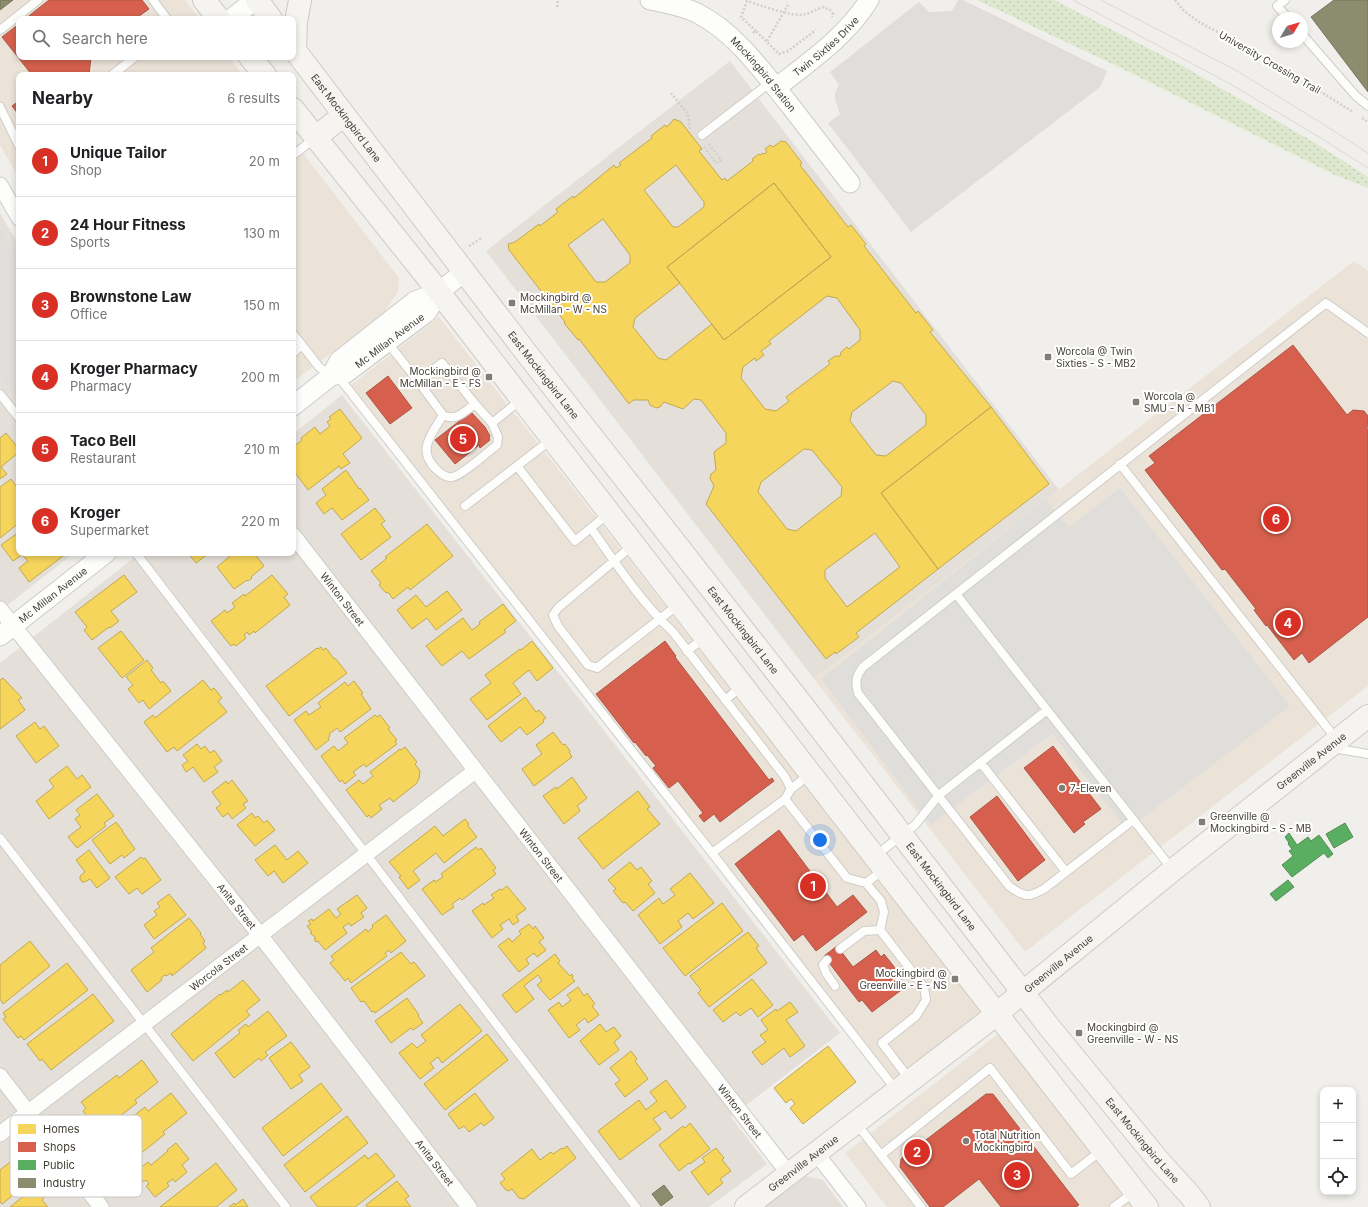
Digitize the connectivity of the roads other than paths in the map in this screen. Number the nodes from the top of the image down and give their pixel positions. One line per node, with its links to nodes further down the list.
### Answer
1 (38, 0): 10 (lane)
2 (153, 0): 11 (lane)
3 (204, 0): 12 (main road)
4 (256, 0): 13 (street); 14 (main road)
5 (300, 0): 16 (main road)
6 (650, 0): 24 (street, Mockingbird Station)
7 (869, 0): 24 (street, Twin Sixties Drive)
8 (1285, 0): 9 (lane)
9 (1282, 12)
10 (18, 16)
11 (165, 16)
12 (216, 16)
13 (235, 16)
14 (269, 16)
15 (16, 17): 17 (lane)
16 (296, 22)
17 (0, 30)
18 (1308, 41): 25 (lane)
19 (296, 52): 28 (main road, East Mockingbird Lane)
20 (131, 60): 22 (lane)
21 (252, 60): 23 (main road)
22 (116, 72)
23 (262, 72)
24 (774, 85): 29 (lane); 33 (street, Mockingbird Station)
25 (1368, 106)
26 (0, 107): 31 (lane)
27 (296, 113): 30 (main road)
28 (344, 115): 30 (main road); 36 (main road, East Mockingbird Lane)
29 (702, 135)
30 (316, 137): 32 (lane); 37 (main road)
31 (16, 140)
32 (296, 153)
33 (850, 183)
34 (0, 185): 35 (street)
35 (16, 213)
36 (464, 272): 37 (street, Mc Millan Avenue); 55 (main road, East Mockingbird Lane)
37 (439, 292): 40 (street, Mc Millan Avenue); 43 (street, Mc Millan Avenue); 46 (main road)
38 (1368, 333): 53 (lane)
39 (296, 338): 41 (lane)
40 (387, 342): 43 (street, Mc Millan Avenue); 44 (lane)
41 (302, 345): 42 (lane); 43 (lane)
42 (296, 350)
43 (334, 374): 47 (street, Mc Millan Avenue); 87 (lane)
44 (418, 381): 48 (lane); 50 (lane)
45 (0, 394): 49 (lane)
46 (522, 399): 51 (lane); 52 (main road)
47 (296, 404)
48 (475, 404): 50 (lane); 51 (lane)
49 (16, 414)
50 (443, 415): 51 (lane)
51 (492, 422)
52 (552, 439): 54 (lane); 57 (main road)
53 (1120, 464): 64 (lane); 76 (lane)
54 (517, 466): 56 (lane); 58 (lane)
55 (632, 486): 57 (main road); 71 (main road, East Mockingbird Lane)
56 (465, 506)
57 (608, 511): 58 (lane); 60 (main road)
58 (591, 528): 63 (lane)
59 (296, 539): 79 (street, Winton Street)
60 (634, 545): 63 (lane); 65 (main road)
61 (102, 556): 68 (street, Mc Millan Avenue)
62 (138, 556): 88 (lane)
63 (613, 561): 67 (lane); 67 (lane)
64 (956, 594): 74 (lane); 82 (lane)
65 (680, 603): 67 (lane); 69 (main road)
66 (0, 609): 68 (street, Anita Street)
67 (659, 619): 70 (lane)
68 (7, 631): 94 (street, Anita Street)
69 (705, 636): 70 (lane); 72 (main road)
70 (687, 651): 73 (lane)
71 (770, 663): 72 (main road); 85 (main road, East Mockingbird Lane)
72 (743, 686): 73 (lane); 80 (main road)
73 (725, 700): 81 (lane)
74 (1047, 710): 78 (lane); 84 (lane)
75 (1368, 716): 76 (main road, Greenville Avenue)
76 (1332, 744): 77 (lane); 90 (main road, Greenville Avenue)
77 (1368, 754)
78 (980, 763): 82 (lane); 91 (lane)
79 (475, 771): 88 (street, Worcola Street); 112 (street, Winton Street)
80 (811, 774): 81 (lane); 89 (main road)
81 (791, 789): 83 (lane)
82 (939, 796): 85 (lane); 91 (lane)
83 (785, 799): 87 (lane); 92 (lane)
84 (1133, 820): 90 (lane); 91 (lane)
85 (903, 834): 89 (lane); 98 (main road, East Mockingbird Lane)
86 (0, 838): 100 (lane)
87 (712, 853): 102 (lane)
88 (367, 854): 94 (street, Worcola Street); 118 (lane)
89 (880, 862): 92 (lane); 99 (main road)
90 (1173, 870): 98 (main road, Greenville Avenue)
91 (1066, 872)
92 (866, 882): 93 (lane)
93 (880, 930): 95 (lane); 102 (lane)
94 (260, 935): 100 (street, Worcola Street); 117 (street, Anita Street)
95 (840, 950)
96 (826, 960): 97 (lane)
97 (835, 986)
98 (1023, 993): 99 (main road, Greenville Avenue); 123 (main road, East Mockingbird Lane)
99 (997, 1013): 102 (main road, Greenville Avenue); 109 (main road)
100 (143, 1023): 103 (street, Worcola Street); 116 (lane)
101 (0, 1076): 103 (street)
102 (904, 1086): 106 (main road, Greenville Avenue)
103 (28, 1112): 104 (street, Worcola Street); 105 (street)
104 (24, 1115)
105 (30, 1115)
106 (855, 1122): 110 (main road, Greenville Avenue); 111 (lane)
107 (10, 1126): 108 (street, Worcola Street)
108 (0, 1134)
109 (1103, 1149): 111 (lane); 114 (main road)
110 (816, 1153): 112 (main road, Greenville Avenue); 120 (street)
111 (881, 1155): 121 (lane)
112 (789, 1174): 119 (main road, Greenville Avenue)
113 (93, 1197): 115 (street)
114 (1141, 1199): 122 (lane)
115 (101, 1207)
116 (286, 1207)
117 (469, 1207)
118 (636, 1207)
119 (746, 1207)
120 (858, 1207)
121 (921, 1207)
122 (1114, 1207)
123 (1200, 1207)

